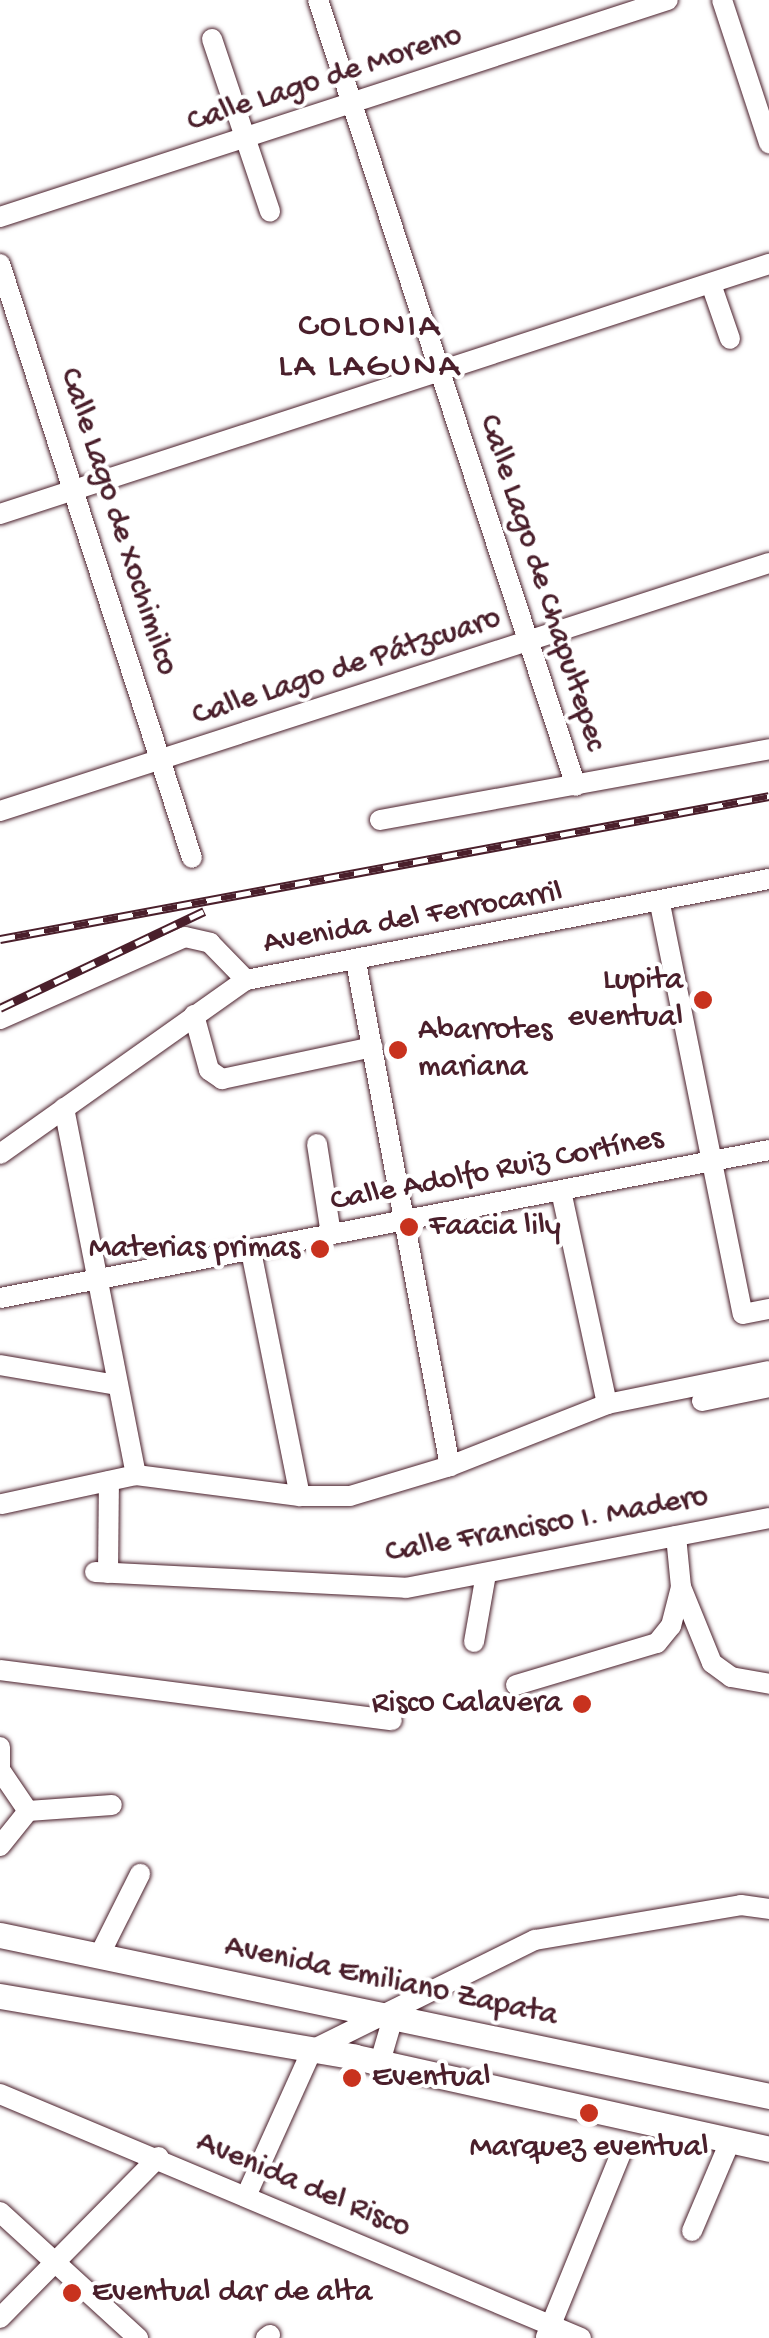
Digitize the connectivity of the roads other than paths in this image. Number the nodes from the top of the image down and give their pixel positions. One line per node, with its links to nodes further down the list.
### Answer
1 (318, 0): 6 (street, Calle Lago de Chapultepec)
2 (668, 0): 4 (street, Calle Lago de Moreno)
3 (722, 0): 8 (street)
4 (611, 9): 6 (street, Calle Lago de Moreno)
5 (212, 39): 7 (street)
6 (352, 103): 7 (street, Calle Lago de Moreno); 15 (street, Calle Lago de Chapultepec)
7 (244, 137): 9 (street); 10 (street, Calle Lago de Moreno)
8 (769, 143)
9 (270, 211)
10 (0, 217)
11 (0, 264): 16 (street, Calle Lago de Xochimilco)
12 (769, 264): 13 (street)
13 (711, 284): 14 (street); 15 (street)
14 (730, 339)
15 (440, 372): 16 (street); 19 (street, Calle Lago de Chapultepec)
16 (74, 490): 17 (street); 21 (street, Calle Lago de Xochimilco)
17 (0, 514)
18 (769, 563): 19 (street, Calle Lago de Pátzcuaro)
19 (528, 640): 21 (street, Calle Lago de Pátzcuaro); 22 (street, Calle Lago de Chapultepec)
20 (769, 750): 22 (street)
21 (164, 760): 23 (street, Calle Lago de Pátzcuaro); 25 (street, Calle Lago de Xochimilco)
22 (576, 786): 24 (street)
23 (0, 811)
24 (380, 820)
25 (192, 858)
26 (769, 879): 27 (street, Avenida del Ferrocarril)
27 (660, 904): 28 (street, Avenida del Ferrocarril); 37 (street)
28 (356, 962): 29 (street, Avenida del Ferrocarril); 32 (street)
29 (246, 980): 30 (street, Avenida del Ferrocarril); 31 (street)
30 (194, 1015): 32 (street); 33 (street, Avenida del Ferrocarril)
31 (0, 1020)
32 (373, 1046): 39 (street)
33 (64, 1108): 36 (street, Avenida del Ferrocarril); 42 (street)
34 (317, 1144): 40 (street)
35 (769, 1150): 37 (street, Calle Adolfo Ruiz Cortínes)
36 (0, 1154)
37 (712, 1160): 38 (street, Calle Adolfo Ruiz Cortínes); 44 (street)
38 (561, 1191): 39 (street, Calle Adolfo Ruiz Cortínes); 50 (street)
39 (406, 1219): 40 (street, Calle Adolfo Ruiz Cortínes); 51 (street)
40 (332, 1234): 41 (street, Calle Adolfo Ruiz Cortínes)
41 (251, 1251): 42 (street, Calle Adolfo Ruiz Cortínes); 54 (street)
42 (99, 1279): 43 (street, Calle Adolfo Ruiz Cortínes); 47 (street)
43 (0, 1298)
44 (769, 1309)
45 (0, 1365): 47 (street)
46 (769, 1371): 50 (street)
47 (117, 1385): 52 (street)
48 (769, 1387): 49 (street)
49 (702, 1400)
50 (607, 1404): 51 (street)
51 (450, 1466): 54 (street)
52 (136, 1475): 53 (street); 54 (street)
53 (109, 1481): 55 (street); 58 (street, Calle Francisco I. Madero)
54 (300, 1496)
55 (2, 1504)
56 (769, 1518): 57 (street, Calle Francisco I. Madero)
57 (676, 1536): 58 (street, Calle Francisco I. Madero); 59 (street)
58 (486, 1574): 60 (street)
59 (682, 1586): 62 (street); 63 (street)
60 (474, 1642)
61 (0, 1670): 64 (street)
62 (769, 1684)
63 (516, 1685)
64 (392, 1720)
65 (0, 1748): 67 (street)
66 (112, 1805): 67 (street)
67 (28, 1811): 68 (street)
68 (0, 1846)
69 (140, 1874): 72 (street)
70 (769, 1909): 74 (street)
71 (0, 1935): 72 (main road, Avenida Emiliano Zapata)
72 (99, 1956): 74 (main road, Avenida Emiliano Zapata)
73 (0, 1996): 75 (main road)
74 (394, 2014): 75 (street); 76 (street); 78 (main road, Avenida Emiliano Zapata)
75 (312, 2050): 76 (main road); 83 (street)
76 (380, 2062): 79 (main road)
77 (0, 2094): 82 (street, Avenida del Risco)
78 (769, 2096)
79 (731, 2140): 80 (main road); 85 (street)
80 (769, 2148)
81 (621, 2153): 88 (street)
82 (158, 2158): 83 (street, Avenida del Risco); 86 (street)
83 (247, 2194): 88 (street, Avenida del Risco)
84 (0, 2212): 86 (street)
85 (692, 2230)
86 (54, 2264): 87 (street); 89 (street)
87 (0, 2318)
88 (555, 2334): 90 (street, Avenida del Risco)
89 (138, 2338)
90 (580, 2338)

